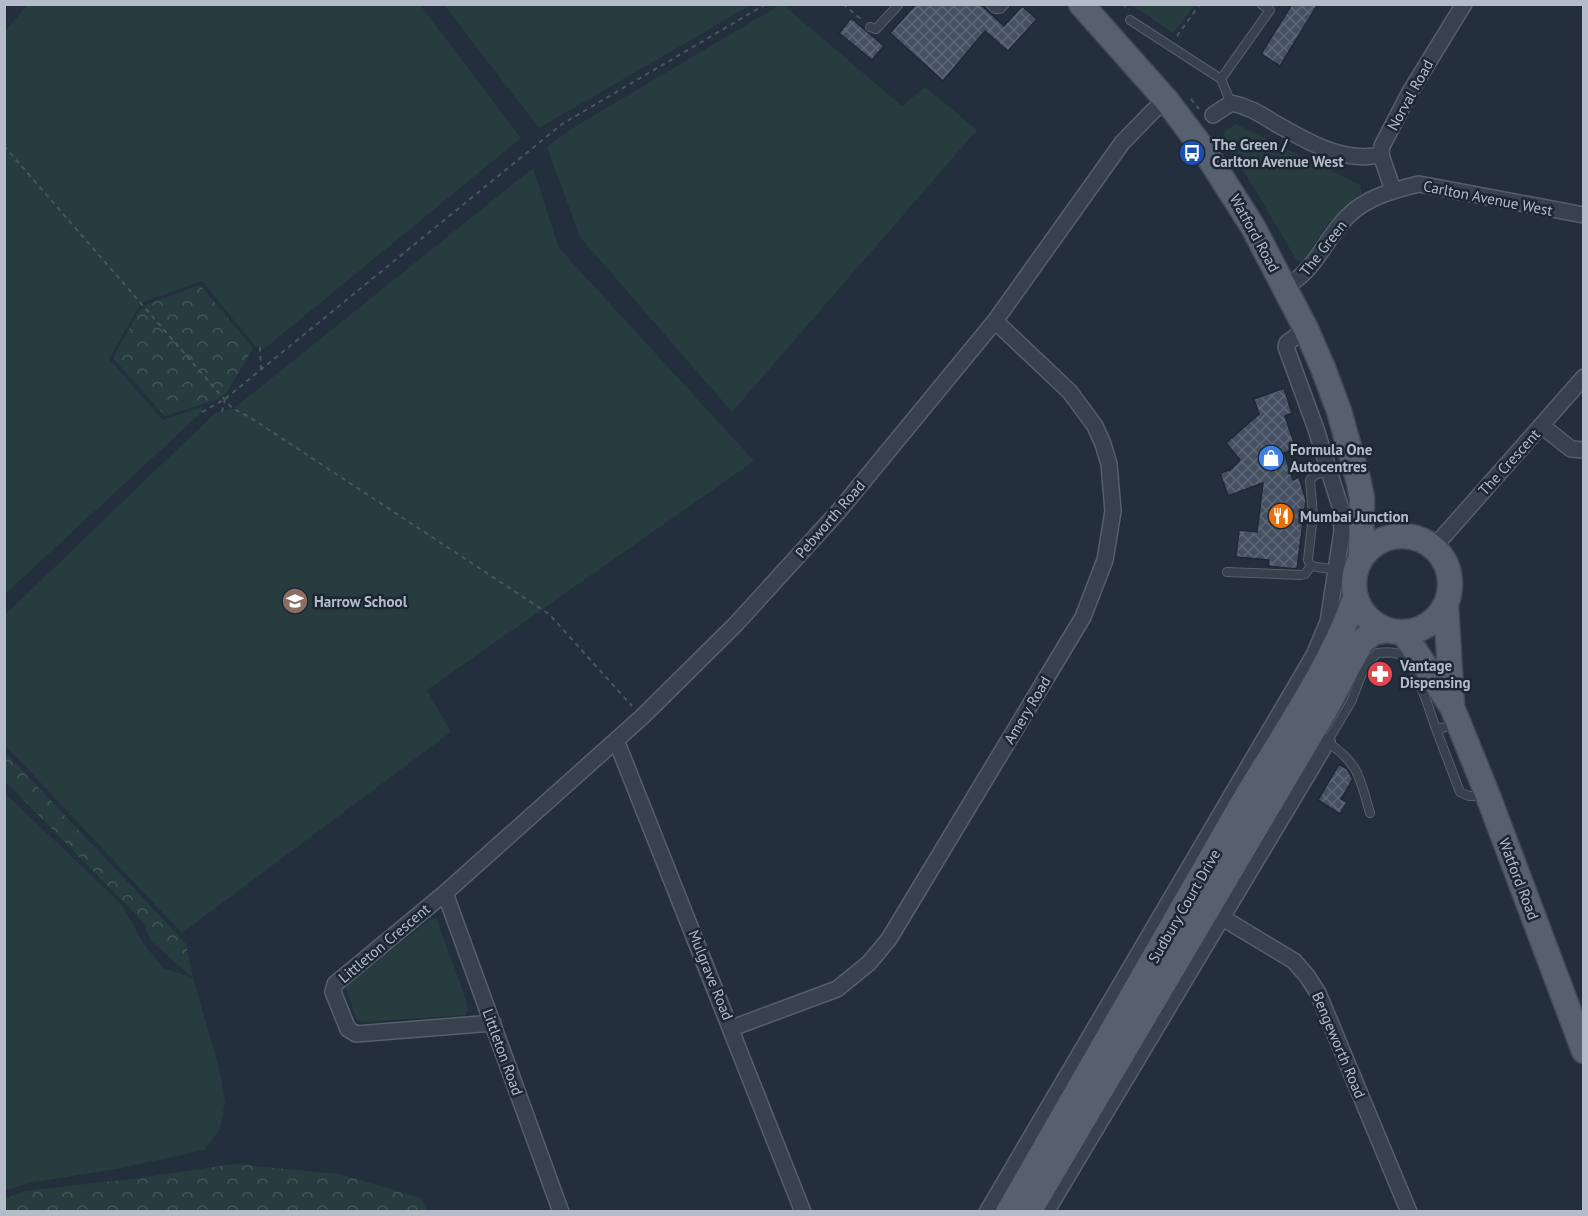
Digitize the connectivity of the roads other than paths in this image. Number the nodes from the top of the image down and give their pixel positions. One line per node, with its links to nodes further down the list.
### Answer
1 (899, 4): 8 (lane)
2 (990, 4): 3 (lane)
3 (1005, 4)
4 (1081, 4): 10 (main road, Watford Road)
5 (1261, 4): 9 (lane)
6 (1464, 4): 13 (street, Norval Road)
7 (1130, 20): 9 (lane)
8 (870, 27)
9 (1221, 79): 11 (lane)
10 (1167, 101): 16 (main road, Watford Road); 17 (street, Pebworth Road)
11 (1231, 103): 12 (street); 13 (street)
12 (1214, 115)
13 (1381, 155): 14 (street)
14 (1393, 190): 15 (street, Carlton Avenue West); 16 (street, The Green)
15 (1584, 215)
16 (1284, 287): 18 (main road, Watford Road)
17 (995, 321): 37 (street, Pebworth Road); 44 (street, Amery Road)
18 (1306, 329): 22 (street); 24 (main road, Watford Road)
19 (1584, 377): 20 (street, The Crescent)
20 (1542, 426): 21 (street); 26 (street, The Crescent)
21 (1584, 450)
22 (1329, 470): 23 (street); 28 (lane)
23 (1334, 487): 24 (street); 29 (street)
24 (1360, 489): 25 (main road, Watford Road); 27 (main road, Watford Road)
25 (1397, 535): 26 (main road); 27 (main road)
26 (1434, 547): 32 (main road)
27 (1361, 557): 31 (main road)
28 (1311, 566): 29 (lane); 30 (lane)
29 (1337, 570): 34 (street)
30 (1227, 572)
31 (1355, 598): 33 (main road); 34 (main road, Sudbury Court Drive)
32 (1446, 605): 33 (main road); 35 (main road, Watford Road)
33 (1394, 631): 35 (main road, Watford Road); 36 (main road, Sudbury Court Drive)
34 (1317, 659): 38 (main road, Sudbury Court Drive); 50 (street, Sudbury Court Drive)
35 (1449, 720): 36 (lane); 45 (main road, Watford Road)
36 (1319, 737): 38 (main road, Sudbury Court Drive); 39 (lane); 41 (street, Sudbury Court Drive)
37 (616, 740): 40 (street, Pebworth Road); 44 (street, Mulgrave Road)
38 (1272, 775): 42 (main road, Sudbury Court Drive); 46 (main road, Sudbury Court Drive)
39 (1370, 813)
40 (445, 893): 43 (street, Littleton Road); 43 (street, Littleton Crescent)
41 (1221, 917): 42 (street, Sudbury Court Drive); 54 (street, Bengeworth Road)
42 (1178, 974): 46 (main road, Sudbury Court Drive); 47 (street, Sudbury Court Drive)
43 (493, 1023): 48 (street, Littleton Road)
44 (732, 1028): 49 (street, Mulgrave Road)
45 (1584, 1051)
46 (1071, 1121): 47 (main road, Sudbury Court Drive); 51 (main road, Sudbury Court Drive)
47 (1069, 1158): 52 (main road, Sudbury Court Drive); 53 (street, Sudbury Court Drive)
48 (561, 1212)
49 (803, 1212)
50 (987, 1212)
51 (1008, 1212)
52 (1029, 1212)
53 (1046, 1212)
54 (1409, 1212)

